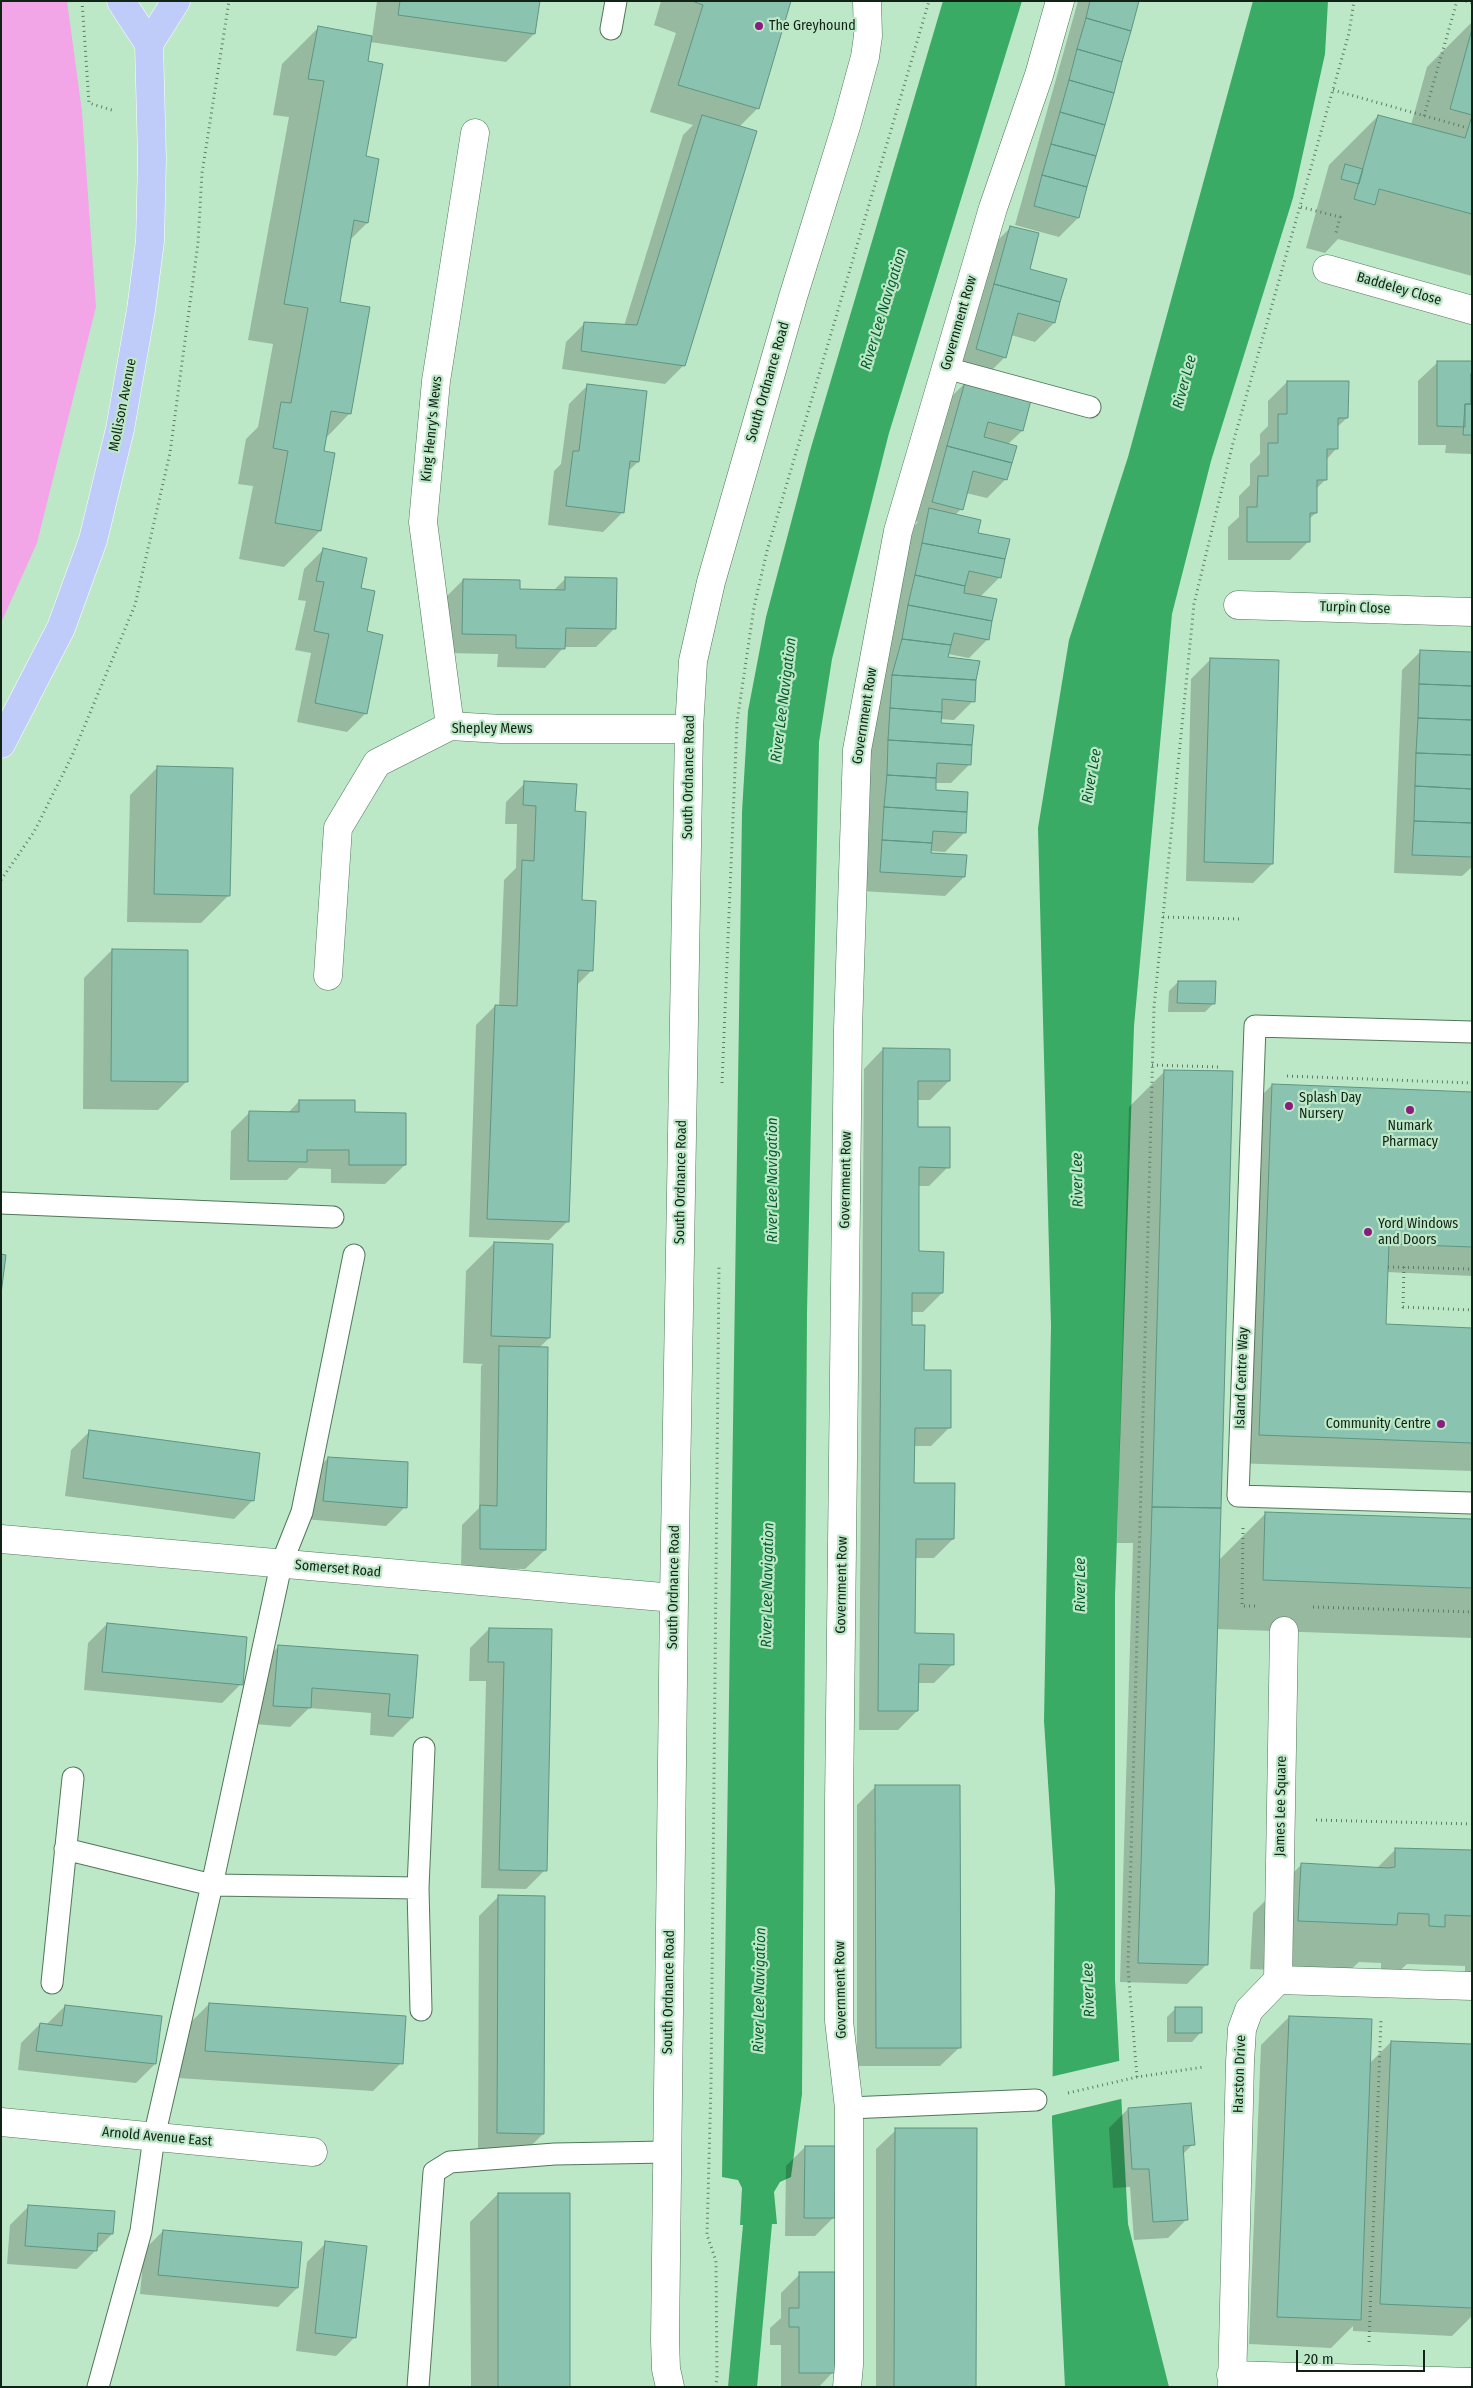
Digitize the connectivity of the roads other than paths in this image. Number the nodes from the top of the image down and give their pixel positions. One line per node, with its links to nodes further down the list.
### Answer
1 (121, 1): 7 (main road)
2 (176, 1): 7 (main road)
3 (616, 1): 6 (lane)
4 (867, 1): 16 (street, South Ordnance Road)
5 (1060, 1): 11 (street, Government Row)
6 (612, 29)
7 (149, 44): 17 (main road, Mollison Avenue)
8 (475, 133): 15 (street, King Henry's Mews)
9 (1326, 269): 10 (street, Baddeley Close)
10 (1472, 310)
11 (946, 368): 12 (lane); 38 (street, Government Row)
12 (1090, 407)
13 (1238, 604): 14 (street, Turpin Close)
14 (1472, 612)
15 (450, 726): 16 (street, Shepley Mews); 18 (street, Shepley Mews)
16 (689, 729): 26 (street, South Ordnance Road)
17 (1, 744)
18 (328, 976)
19 (1472, 1032): 23 (lane, Island Centre Way)
20 (1, 1203): 21 (lane)
21 (333, 1216)
22 (354, 1255): 25 (lane)
23 (1472, 1503)
24 (1, 1539): 25 (street, Somerset Road)
25 (282, 1565): 26 (street, Somerset Road); 31 (lane)
26 (674, 1598): 42 (street, South Ordnance Road)
27 (1284, 1619): 33 (street, James Lee Square)
28 (424, 1748): 32 (lane)
29 (73, 1778): 30 (lane)
30 (66, 1849): 31 (lane); 34 (lane)
31 (212, 1885): 32 (lane); 40 (lane)
32 (418, 1888): 36 (lane)
33 (1278, 1980): 35 (street); 43 (street, Harston Drive)
34 (52, 1983)
35 (1472, 1986)
36 (421, 2010)
37 (1036, 2100): 38 (lane)
38 (849, 2108): 48 (street, Government Row)
39 (1, 2122): 40 (street, Arnold Avenue East)
40 (154, 2137): 41 (street, Arnold Avenue East); 45 (lane)
41 (313, 2152)
42 (667, 2152): 46 (lane); 47 (street, South Ordnance Road)
43 (1231, 2381): 44 (street, Harston Drive)
44 (1472, 2382)
45 (98, 2387)
46 (418, 2387)
47 (670, 2387)
48 (847, 2387)

